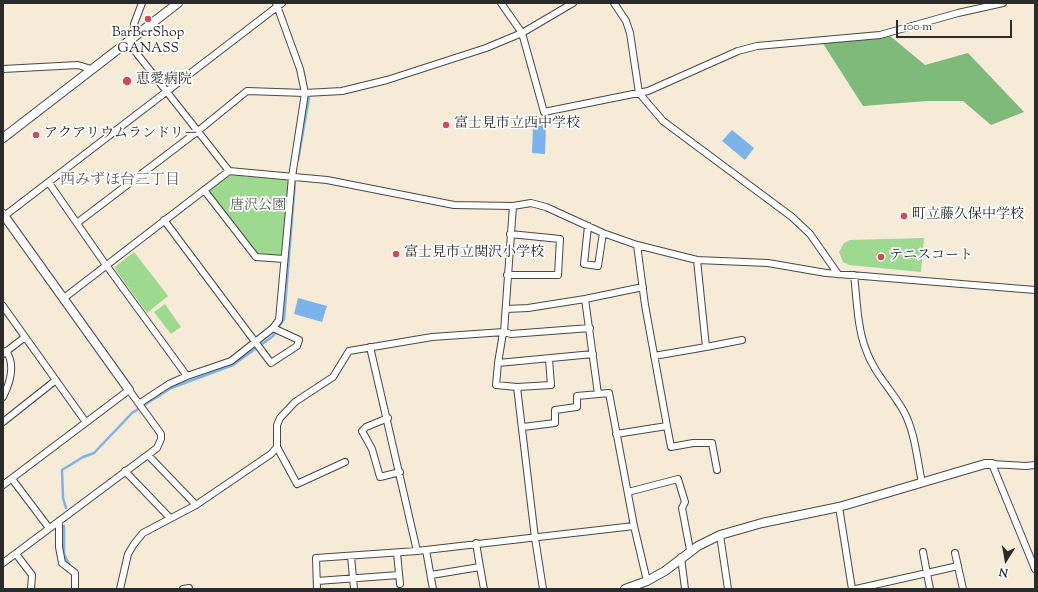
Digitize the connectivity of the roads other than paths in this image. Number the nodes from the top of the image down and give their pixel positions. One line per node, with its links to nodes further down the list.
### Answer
1 (142, 3): 9 (street)
2 (178, 3): 9 (street)
3 (501, 3): 8 (street)
4 (573, 3): 8 (street)
5 (614, 3): 15 (street)
6 (1003, 3): 15 (street)
7 (279, 4): 13 (street); 14 (street)
8 (522, 33): 14 (street); 15 (street)
9 (135, 35): 10 (street)
10 (127, 41): 12 (street); 13 (street)
11 (3, 69): 12 (street)
12 (91, 69): 17 (street)
13 (167, 90): 16 (street); 20 (street)
14 (305, 93): 16 (street); 19 (street)
15 (639, 93): 33 (street)
16 (198, 131): 18 (street); 25 (street)
17 (3, 138)
18 (229, 170): 19 (street); 21 (street)
19 (292, 177): 22 (street); 30 (street)
20 (49, 183): 23 (street); 25 (street)
21 (204, 190): 24 (street); 30 (street)
22 (513, 206): 26 (street); 28 (street)
23 (4, 216): 38 (street)
24 (164, 220): 32 (street); 47 (street)
25 (77, 223): 32 (street)
26 (588, 226): 27 (street); 27 (street)
27 (603, 233): 29 (street)
28 (510, 234): 34 (street); 34 (street)
29 (637, 245): 31 (street); 36 (street)
30 (284, 259): 42 (street)
31 (697, 260): 33 (street); 49 (street)
32 (108, 265): 38 (street); 55 (street)
33 (838, 274): 35 (street)
34 (508, 275): 41 (street)
35 (854, 275): 37 (street); 77 (street)
36 (643, 287): 39 (street); 52 (street)
37 (1035, 290)
38 (64, 298): 58 (street)
39 (586, 300): 41 (street); 43 (street)
40 (3, 306): 45 (street)
41 (506, 308): 44 (street)
42 (274, 328): 47 (street); 47 (street)
43 (590, 328): 44 (street); 51 (street)
44 (503, 332): 48 (street); 54 (street)
45 (25, 337): 50 (street); 56 (street)
46 (742, 340): 49 (street)
47 (257, 345): 55 (street)
48 (370, 347): 62 (street); 68 (street)
49 (706, 347): 52 (street)
50 (5, 353): 60 (street)
51 (593, 354): 53 (street); 59 (street)
52 (654, 356): 65 (street)
53 (549, 359): 54 (street); 57 (street)
54 (498, 363): 57 (street)
55 (187, 376): 61 (street)
56 (56, 380): 63 (street); 64 (street)
57 (517, 387): 66 (street)
58 (129, 390): 61 (street); 63 (street)
59 (598, 394): 66 (street); 67 (street)
60 (3, 397)
61 (141, 405): 69 (street)
62 (388, 418): 75 (street); 75 (street)
63 (85, 421): 76 (street)
64 (3, 422)
65 (667, 426): 67 (street); 73 (street)
66 (523, 427): 87 (street)
67 (616, 434): 79 (street)
68 (278, 447): 70 (street); 80 (street)
69 (148, 455): 74 (street); 80 (street)
70 (345, 462)
71 (992, 464): 72 (street); 77 (street); 101 (street)
72 (1035, 465)
73 (716, 470)
74 (125, 471): 82 (street); 83 (street)
75 (400, 472): 91 (street)
76 (12, 479): 78 (street); 85 (street)
77 (922, 483): 81 (street)
78 (3, 485)
79 (628, 492): 84 (street); 90 (street)
80 (196, 505): 82 (street)
81 (839, 507): 86 (street); 121 (street)
82 (170, 518): 112 (street)
83 (59, 521): 85 (street); 111 (street)
84 (634, 526): 87 (street); 107 (street)
85 (49, 528): 95 (street)
86 (720, 536): 90 (street); 120 (street)
87 (535, 538): 88 (street); 117 (street)
88 (476, 543): 89 (street); 100 (street)
89 (426, 550): 91 (street); 104 (street)
90 (690, 550): 97 (street)
91 (417, 551): 94 (street)
92 (923, 552): 102 (street)
93 (955, 552): 99 (street)
94 (397, 553): 96 (street); 103 (street)
95 (16, 554): 98 (street); 110 (street)
96 (350, 556): 105 (street); 106 (street)
97 (681, 557): 107 (street); 119 (street)
98 (3, 563)
99 (958, 566): 102 (street); 124 (street)
100 (480, 567): 104 (street); 116 (street)
101 (1035, 568)
102 (927, 573): 122 (street); 123 (street)
103 (399, 575): 105 (street); 108 (street)
104 (431, 575): 115 (street)
105 (353, 578): 106 (street); 114 (street)
106 (317, 581): 113 (street)
107 (646, 581): 109 (street)
108 (400, 584)
109 (635, 587): 118 (street)
110 (31, 589)
111 (75, 589)
112 (120, 589)
113 (317, 589)
114 (354, 589)
115 (433, 589)
116 (484, 589)
117 (543, 589)
118 (625, 589)
119 (685, 589)
120 (728, 589)
121 (852, 589)
122 (856, 589)
123 (930, 589)
124 (963, 589)

